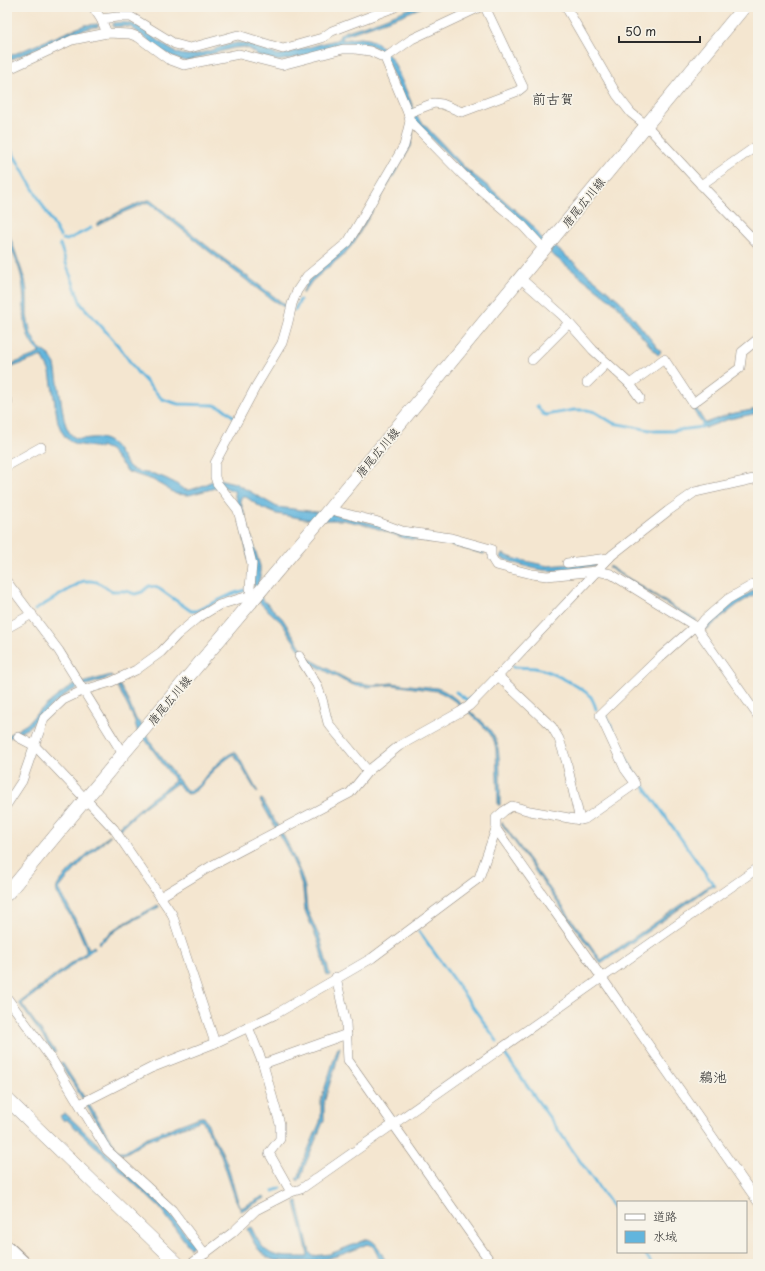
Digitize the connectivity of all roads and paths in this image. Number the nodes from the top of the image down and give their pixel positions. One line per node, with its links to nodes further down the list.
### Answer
1 (93, 7): 7 (street)
2 (395, 7): 7 (street)
3 (480, 7): 9 (street)
4 (485, 7): 11 (street)
5 (566, 7): 12 (street)
6 (744, 7): 12 (main road, 唐尾広川線)
7 (101, 19): 8 (street)
8 (106, 33): 9 (street); 10 (street)
9 (385, 58): 11 (street)
10 (7, 70)
11 (409, 117): 16 (street); 35 (street)
12 (646, 125): 14 (street); 16 (main road, 唐尾広川線)
13 (758, 145): 14 (street)
14 (701, 185): 15 (street)
15 (758, 244)
16 (546, 247): 17 (main road, 唐尾広川線)
17 (520, 278): 18 (street); 29 (main road, 唐尾広川線)
18 (569, 323): 20 (street); 21 (street)
19 (758, 339): 23 (street)
20 (532, 360)
21 (607, 363): 22 (street); 23 (street)
22 (587, 383)
23 (630, 384): 24 (street)
24 (640, 398)
25 (41, 447): 26 (street)
26 (9, 465): 27 (street)
27 (7, 474)
28 (758, 478): 30 (street)
29 (325, 514): 32 (street); 35 (main road, 唐尾広川線)
30 (609, 558): 31 (street); 32 (street)
31 (567, 562)
32 (597, 571): 38 (street); 40 (street)
33 (7, 582): 36 (street)
34 (758, 582): 38 (street)
35 (255, 597): 41 (street); 45 (main road, 唐尾広川線)
36 (32, 614): 37 (street); 41 (street)
37 (7, 628)
38 (696, 628): 42 (street); 49 (street)
39 (299, 656): 46 (street)
40 (498, 676): 46 (street); 49 (street)
41 (82, 687): 44 (street); 45 (street)
42 (758, 716)
43 (18, 737): 44 (street)
44 (35, 746): 47 (street); 48 (street)
45 (123, 754): 47 (main road, 唐尾広川線)
46 (368, 771): 53 (street)
47 (86, 799): 52 (main road, 唐尾広川線); 53 (street)
48 (7, 804)
49 (580, 820): 50 (street)
50 (496, 829): 54 (street); 55 (street)
51 (758, 868): 55 (street)
52 (7, 894)
53 (160, 897): 59 (street)
54 (336, 977): 57 (street); 58 (street)
55 (602, 978): 63 (street); 65 (street)
56 (7, 998): 62 (street)
57 (248, 1027): 59 (street); 60 (street)
58 (346, 1034): 60 (street); 63 (street)
59 (215, 1043): 62 (street)
60 (263, 1064): 64 (street)
61 (7, 1099): 69 (main road)
62 (80, 1104): 67 (street)
63 (394, 1124): 64 (street); 72 (street)
64 (291, 1192): 67 (street)
65 (758, 1202)
66 (7, 1248): 68 (main road)
67 (203, 1255): 70 (street); 71 (street)
68 (24, 1264)
69 (178, 1264)
70 (191, 1264)
71 (207, 1264)
72 (492, 1264)

